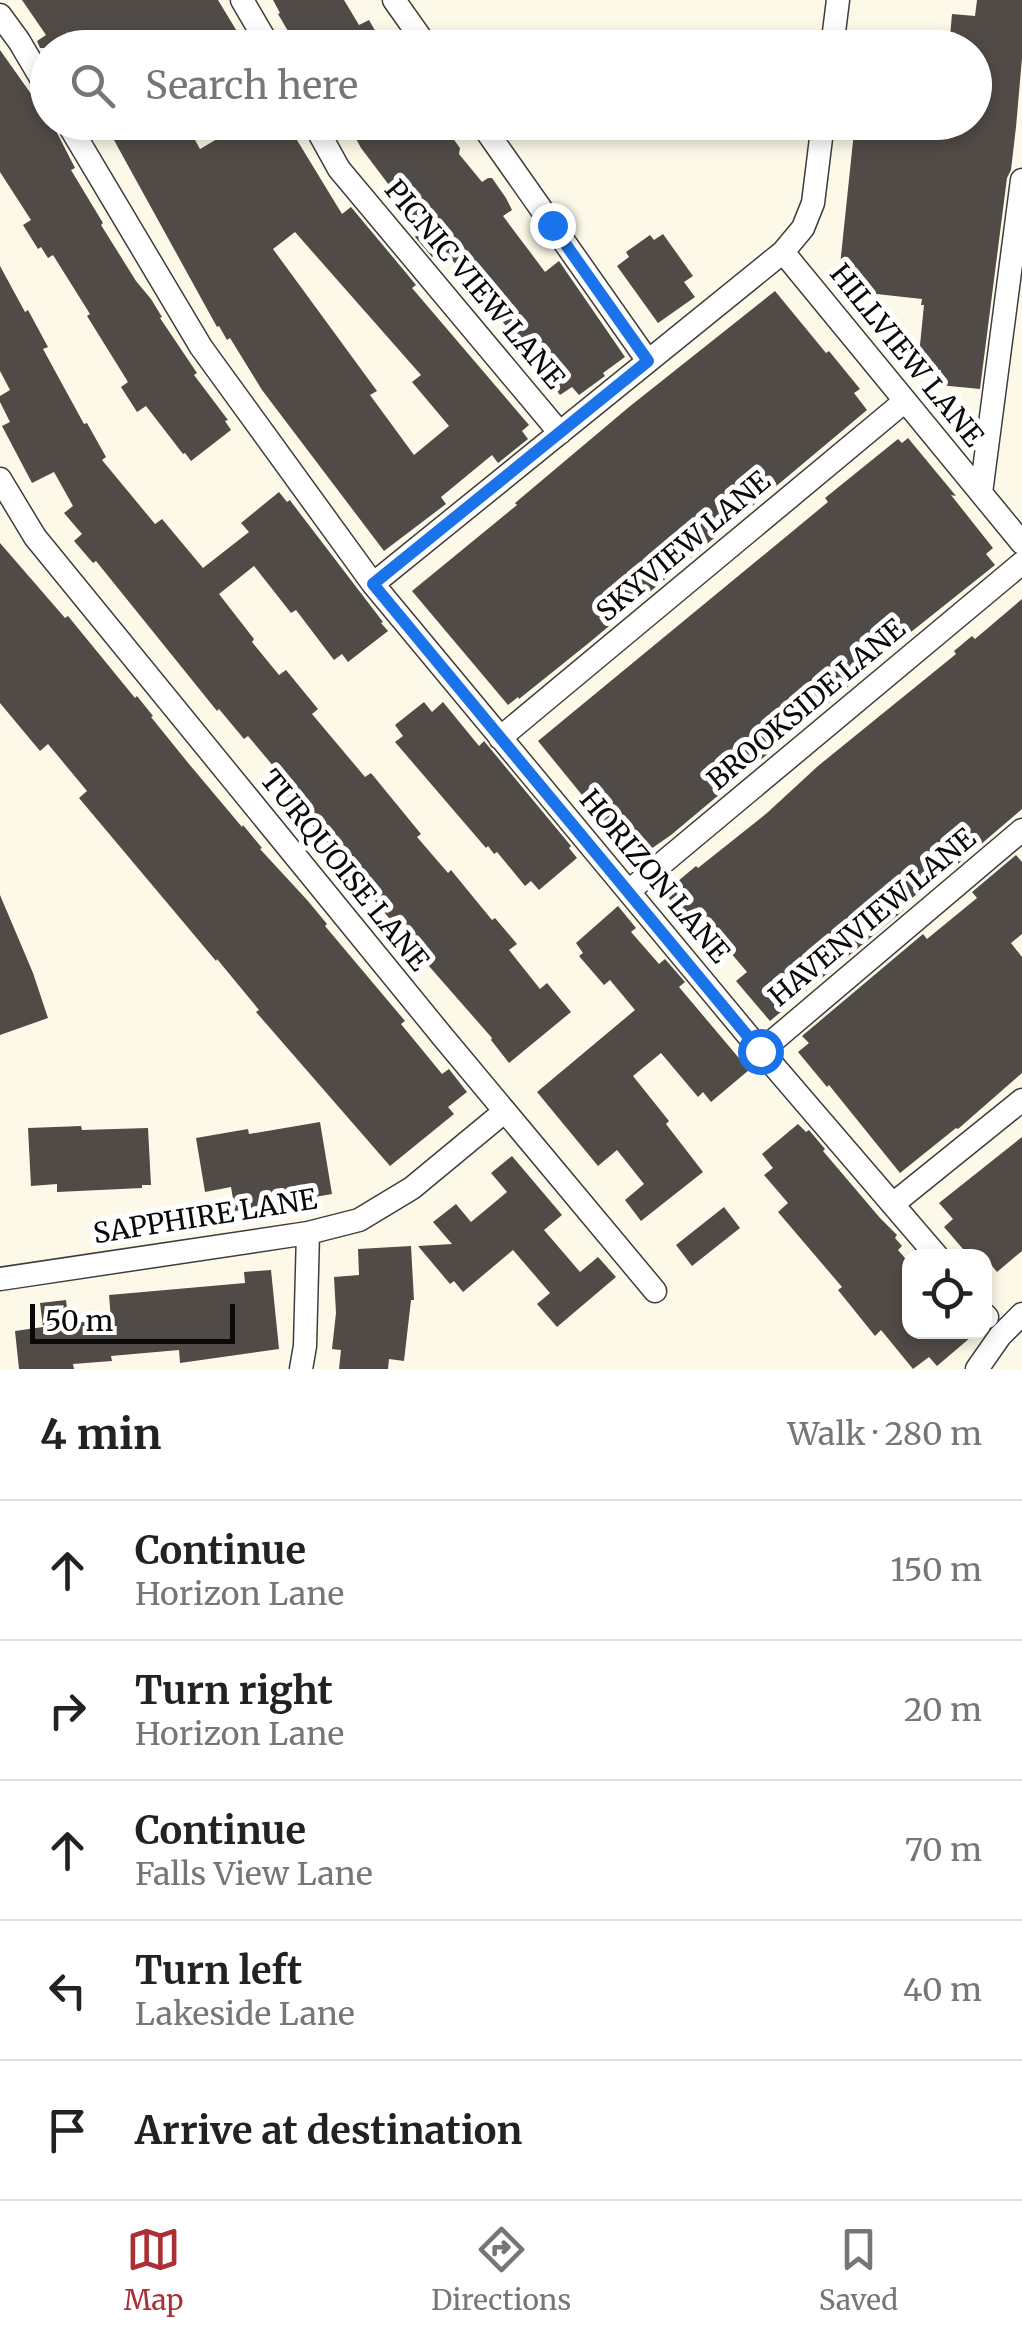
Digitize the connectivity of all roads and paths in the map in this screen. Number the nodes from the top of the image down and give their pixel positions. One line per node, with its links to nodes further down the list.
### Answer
1 (242, 0): 5 (street)
2 (394, 0): 6 (street)
3 (838, 0): 7 (street)
4 (0, 16): 8 (street)
5 (260, 30)
6 (415, 30)
7 (834, 30)
8 (30, 61)
9 (78, 140): 22 (street, HORIZON LANE)
10 (322, 140): 17 (street, PICNIC VIEW LANE)
11 (493, 140): 15 (street)
12 (821, 140): 14 (street)
13 (1022, 180): 19 (street)
14 (783, 252): 15 (street); 16 (street, HILLVIEW LANE)
15 (648, 361): 17 (street)
16 (905, 401): 19 (street, HILLVIEW LANE); 23 (street, SKYVIEW LANE)
17 (560, 432): 22 (street)
18 (0, 480): 28 (street, TURQUOISE LANE)
19 (981, 493): 20 (street, HILLVIEW LANE)
20 (1022, 542)
21 (1022, 563): 25 (street, BROOKSIDE LANE)
22 (373, 584): 23 (street, HORIZON LANE)
23 (500, 738): 25 (street, HORIZON LANE)
24 (1022, 830): 26 (street, HAVENVIEW LANE)
25 (629, 891): 26 (street, HORIZON LANE)
26 (760, 1051): 29 (street, HORIZON LANE)
27 (1022, 1100): 29 (street)
28 (504, 1112): 30 (street, SAPPHIRE LANE); 33 (street, TURQUOISE LANE)
29 (893, 1204): 31 (street, HORIZON LANE)
30 (308, 1233): 32 (street, SAPPHIRE LANE); 35 (street)
31 (930, 1249)
32 (0, 1279)
33 (655, 1291)
34 (1022, 1314): 36 (street)
35 (301, 1369)
36 (976, 1369)

